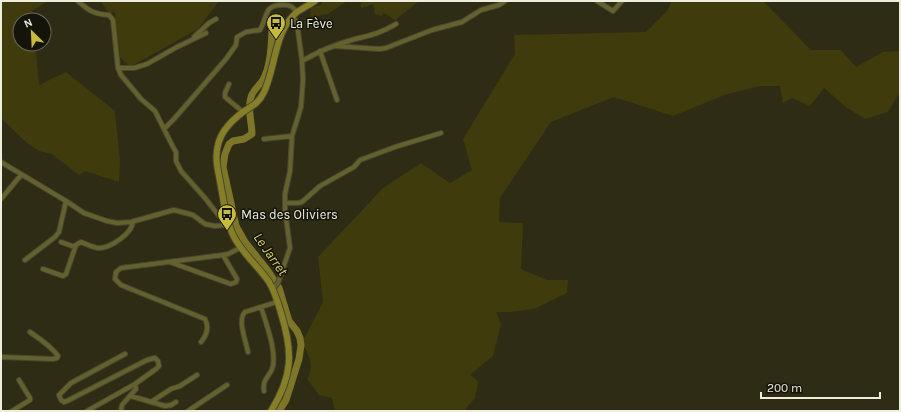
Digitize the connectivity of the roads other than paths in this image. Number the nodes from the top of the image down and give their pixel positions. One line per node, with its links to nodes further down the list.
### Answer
1 (78, 1): 14 (street)
2 (315, 1): 6 (main road)
3 (505, 1): 11 (street)
4 (597, 1): 5 (street)
5 (622, 1)
6 (295, 14): 13 (street); 17 (main road); 18 (street)
7 (216, 19): 10 (street)
8 (396, 24): 11 (street)
9 (206, 33): 10 (street)
10 (189, 41): 14 (street)
11 (335, 46): 12 (street)
12 (320, 51): 13 (street); 16 (street)
13 (302, 60): 20 (street)
14 (118, 68): 18 (street)
15 (229, 84): 17 (street)
16 (337, 100)
17 (245, 111): 28 (main road)
18 (164, 129): 28 (street)
19 (441, 133): 26 (street)
20 (292, 136): 21 (street); 26 (street)
21 (264, 140)
22 (1, 162): 23 (street)
23 (22, 175): 24 (street); 25 (street)
24 (1, 199)
25 (66, 201): 27 (street); 33 (street)
26 (285, 203): 36 (street)
27 (133, 222): 28 (street); 30 (street)
28 (227, 225): 31 (main road)
29 (61, 242): 30 (street)
30 (75, 247): 35 (street)
31 (240, 248): 32 (street); 36 (main road)
32 (222, 255): 34 (street); 34 (street)
33 (25, 260)
34 (168, 262): 40 (street)
35 (43, 269)
36 (275, 286): 37 (main road)
37 (277, 302): 38 (street); 56 (main road)
38 (261, 307): 41 (street); 48 (street)
39 (30, 332): 43 (street)
40 (201, 342)
41 (248, 352)
42 (125, 354): 46 (street)
43 (1, 357)
44 (197, 375): 50 (street)
45 (19, 380): 52 (street)
46 (135, 384): 49 (street); 53 (street)
47 (227, 385): 55 (street)
48 (264, 391)
49 (131, 396): 50 (street); 54 (street)
50 (151, 402): 51 (street)
51 (176, 402)
52 (12, 411)
53 (87, 411)
54 (121, 411)
55 (188, 411)
56 (271, 411)

